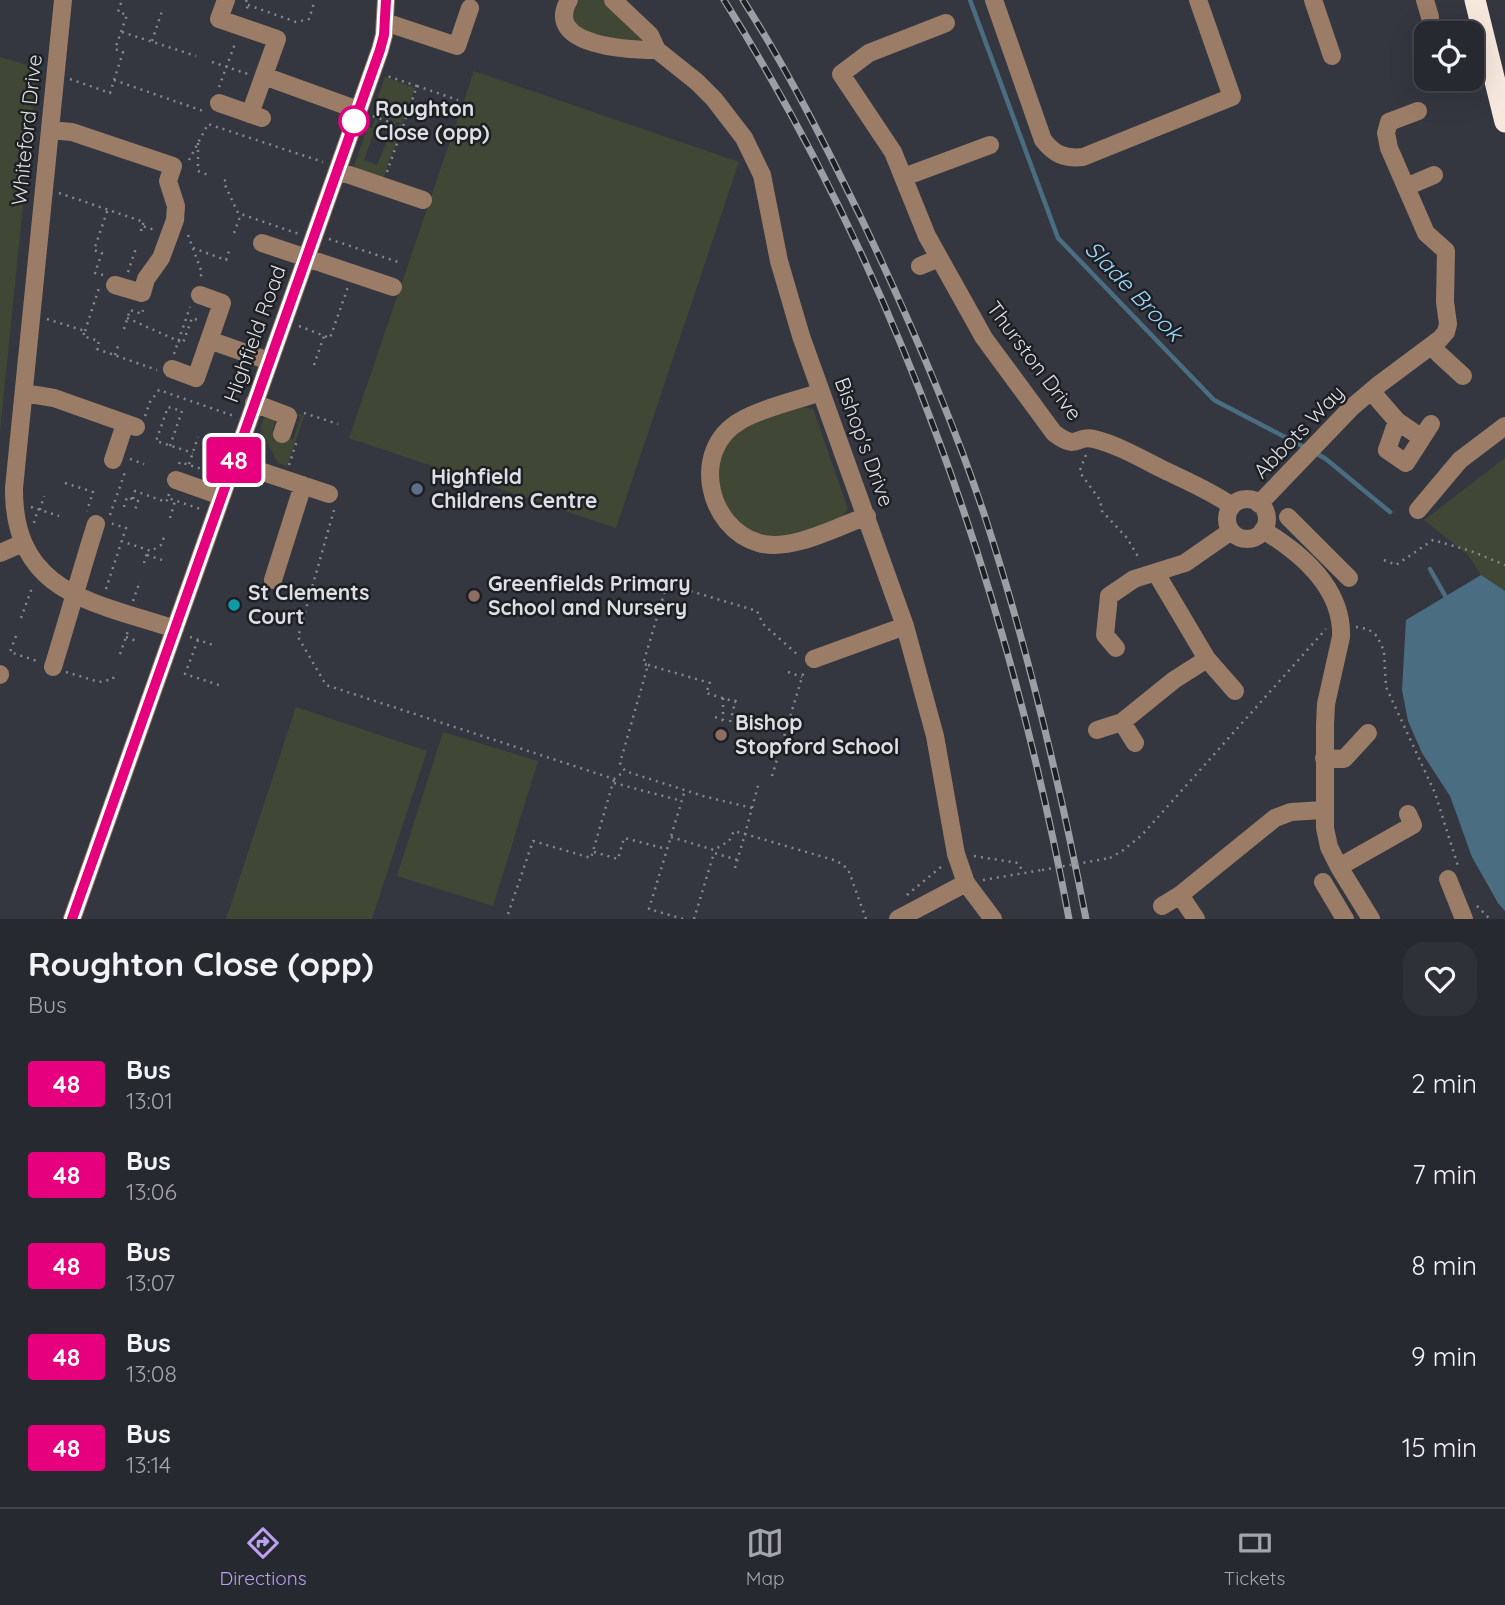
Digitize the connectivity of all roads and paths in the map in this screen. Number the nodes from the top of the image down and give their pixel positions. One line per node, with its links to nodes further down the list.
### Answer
1 (63, 0): 37 (street, Whiteford Drive)
2 (122, 0): 19 (path)
3 (226, 0): 18 (street)
4 (246, 0): 13 (path)
5 (315, 0): 13 (path)
6 (386, 0): 16 (street, Highfield Road)
7 (569, 0): 21 (street)
8 (613, 0): 21 (street, Bishop's Drive)
9 (994, 0): 10 (street)
10 (1198, 0)
11 (1313, 0): 23 (street)
12 (1475, 0): 35 (highway)
13 (248, 5): 18 (path)
14 (470, 8): 16 (street)
15 (162, 11): 20 (path)
16 (385, 22): 34 (street, Highfield Road)
17 (946, 23): 44 (street, Thurston Drive)
18 (241, 26): 25 (path); 28 (street)
19 (121, 31): 20 (path); 29 (path)
20 (152, 41): 22 (path)
21 (657, 50): 87 (street, Bishop's Drive)
22 (196, 56)
23 (1332, 56)
24 (212, 62): 25 (path)
25 (226, 67): 28 (path); 32 (path)
26 (383, 75): 30 (path)
27 (66, 78): 29 (path)
28 (263, 78): 32 (street); 34 (street)
29 (114, 80): 32 (path)
30 (417, 86): 31 (path); 36 (path)
31 (458, 100)
32 (216, 102)
33 (1418, 111): 45 (street, Abbots Way)
34 (364, 113): 36 (path); 41 (street, Highfield Road)
35 (1505, 121)
36 (403, 127): 47 (path)
37 (50, 130): 40 (street); 88 (street, Whiteford Drive)
38 (198, 140): 40 (path); 41 (path); 43 (path)
39 (990, 145): 44 (street)
40 (180, 166): 66 (street)
41 (332, 167): 49 (street); 61 (street, Highfield Road)
42 (1434, 174): 45 (street)
43 (208, 175)
44 (904, 177): 62 (street, Thurston Drive)
45 (1403, 179): 79 (street, Abbots Way)
46 (224, 180): 51 (path)
47 (384, 180)
48 (55, 191): 50 (path)
49 (423, 200)
50 (108, 209): 54 (path); 66 (path)
51 (241, 214): 53 (path); 55 (path)
52 (185, 228): 59 (path)
53 (234, 233)
54 (165, 234)
55 (302, 235)
56 (326, 238): 63 (path)
57 (262, 243): 61 (street)
58 (136, 248): 66 (path)
59 (193, 248): 60 (path); 68 (path)
60 (229, 251)
61 (307, 258): 67 (street); 82 (street, Highfield Road)
62 (939, 258): 64 (street); 96 (street, Thurston Drive)
63 (401, 262)
64 (920, 266)
65 (352, 277): 77 (path)
66 (110, 284): 75 (path)
67 (393, 287)
68 (195, 296): 70 (path); 76 (street); 78 (path)
69 (145, 304): 72 (path)
70 (185, 306)
71 (43, 317): 75 (path)
72 (127, 318): 74 (path); 78 (path)
73 (294, 325): 77 (path)
74 (124, 329)
75 (85, 331): 81 (path)
76 (211, 333): 78 (path); 82 (street); 84 (street)
77 (324, 335): 83 (path)
78 (178, 341): 84 (path)
79 (1432, 345): 85 (street); 86 (street, Abbots Way)
80 (118, 346): 81 (path)
81 (115, 355): 84 (path)
82 (269, 361): 89 (street, Highfield Road)
83 (314, 365)
84 (170, 369)
85 (1462, 376)
86 (1371, 391): 91 (street, Abbots Way); 113 (street, Abbots Way)
87 (821, 392): 121 (street, Bishop's Drive); 121 (street)
88 (23, 393): 92 (street); 129 (street, Whiteford Drive)
89 (254, 403): 94 (street); 100 (street, Highfield Road)
90 (237, 418): 92 (path)
91 (1398, 421): 91 (street, Abbots Way)
92 (134, 426): 103 (street)
93 (1505, 426): 119 (street)
94 (282, 434)
95 (198, 437): 99 (path)
96 (1085, 438): 114 (street, Thurston Drive); 139 (path)
97 (170, 446): 97 (path); 99 (path)
98 (133, 450): 101 (path)
99 (192, 453): 102 (path)
100 (233, 462): 106 (street); 108 (street, Highfield Road)
101 (144, 464)
102 (189, 464)
103 (119, 466): 124 (path)
104 (176, 480): 108 (street)
105 (65, 483): 124 (path)
106 (303, 485): 112 (street); 141 (street)
107 (44, 496): 117 (path)
108 (222, 496): 150 (street, Highfield Road)
109 (167, 498): 110 (path)
110 (132, 499): 116 (path); 118 (path)
111 (175, 501): 123 (path)
112 (332, 501): 179 (path)
113 (1259, 504): 114 (street); 125 (street)
114 (1232, 506): 126 (street)
115 (30, 507): 117 (path)
116 (124, 507)
117 (40, 510): 120 (path)
118 (135, 510)
119 (1418, 510)
120 (59, 516)
121 (867, 516): 148 (street, Bishop's Drive)
122 (1288, 517): 130 (street)
123 (170, 518)
124 (96, 520): 144 (street)
125 (1263, 530): 126 (street); 135 (street)
126 (1231, 531): 139 (street)
127 (165, 535): 131 (path)
128 (121, 541): 131 (path)
129 (23, 543): 132 (street); 144 (street, Whiteford Drive)
130 (1316, 545): 135 (street); 140 (street)
131 (149, 550): 133 (path)
132 (0, 553)
133 (147, 555): 134 (path); 137 (path)
134 (162, 560)
135 (1303, 560): 149 (street)
136 (1384, 560): 138 (path)
137 (144, 563)
138 (1505, 565)
139 (1152, 574): 156 (street); 158 (street)
140 (1349, 578)
141 (273, 580)
142 (140, 581): 145 (path)
143 (36, 582): 146 (path)
144 (74, 594): 150 (street, Whiteford Drive); 162 (street)
145 (132, 602)
146 (21, 618)
147 (130, 626): 152 (path)
148 (905, 626): 159 (street); 199 (street, Bishop's Drive)
149 (1342, 626): 176 (street); 196 (path, bridge); 197 (path)
150 (180, 632): 153 (path); 207 (street, Highfield Road)
151 (16, 636): 162 (path)
152 (126, 638): 154 (path); 157 (path)
153 (198, 640): 155 (path); 167 (path)
154 (139, 642)
155 (213, 645)
156 (1116, 648)
157 (120, 654)
158 (1207, 659): 168 (street); 172 (street)
159 (806, 663): 160 (path); 166 (path)
160 (648, 665): 164 (path); 177 (path)
161 (672, 666): 164 (path)
162 (53, 667): 163 (path)
163 (115, 672)
164 (671, 672): 169 (path)
165 (788, 672): 166 (path)
166 (802, 677): 178 (path)
167 (219, 685)
168 (1235, 691)
169 (723, 698): 171 (path); 171 (path)
170 (715, 718): 171 (path)
171 (723, 720)
172 (1122, 722): 173 (street); 175 (street)
173 (1097, 730)
174 (1368, 733): 176 (street)
175 (1135, 743)
176 (1324, 758): 184 (street)
177 (625, 771): 179 (path); 181 (path)
178 (772, 776)
179 (614, 781): 182 (path); 189 (path)
180 (759, 782): 183 (path)
181 (685, 790): 182 (path); 183 (path)
182 (682, 801): 187 (path)
183 (752, 808): 186 (path)
184 (1323, 810): 194 (street); 200 (street)
185 (1408, 814): 194 (street)
186 (745, 834): 190 (path); 192 (path); 210 (path)
187 (671, 836): 188 (path); 190 (path)
188 (667, 849): 189 (path); 208 (path)
189 (593, 851): 205 (path)
190 (714, 851): 192 (path); 209 (path)
191 (967, 856): 196 (path)
192 (738, 860): 195 (path)
193 (945, 863): 202 (path)
194 (1339, 867): 203 (street)
195 (735, 868)
196 (1023, 872): 199 (path)
197 (1453, 875): 204 (street)
198 (1323, 882): 206 (street)
199 (967, 883): 202 (street); 211 (street, Bishop's Drive)
200 (1180, 895): 201 (street); 212 (street)
201 (1161, 906)
202 (899, 910)
203 (1366, 911): 206 (street)
204 (1469, 911): 213 (path)
205 (508, 914)
206 (1344, 917)
207 (72, 919)
208 (683, 919)
209 (694, 919)
210 (866, 919)
211 (993, 919)
212 (1196, 919)
213 (1490, 919)

